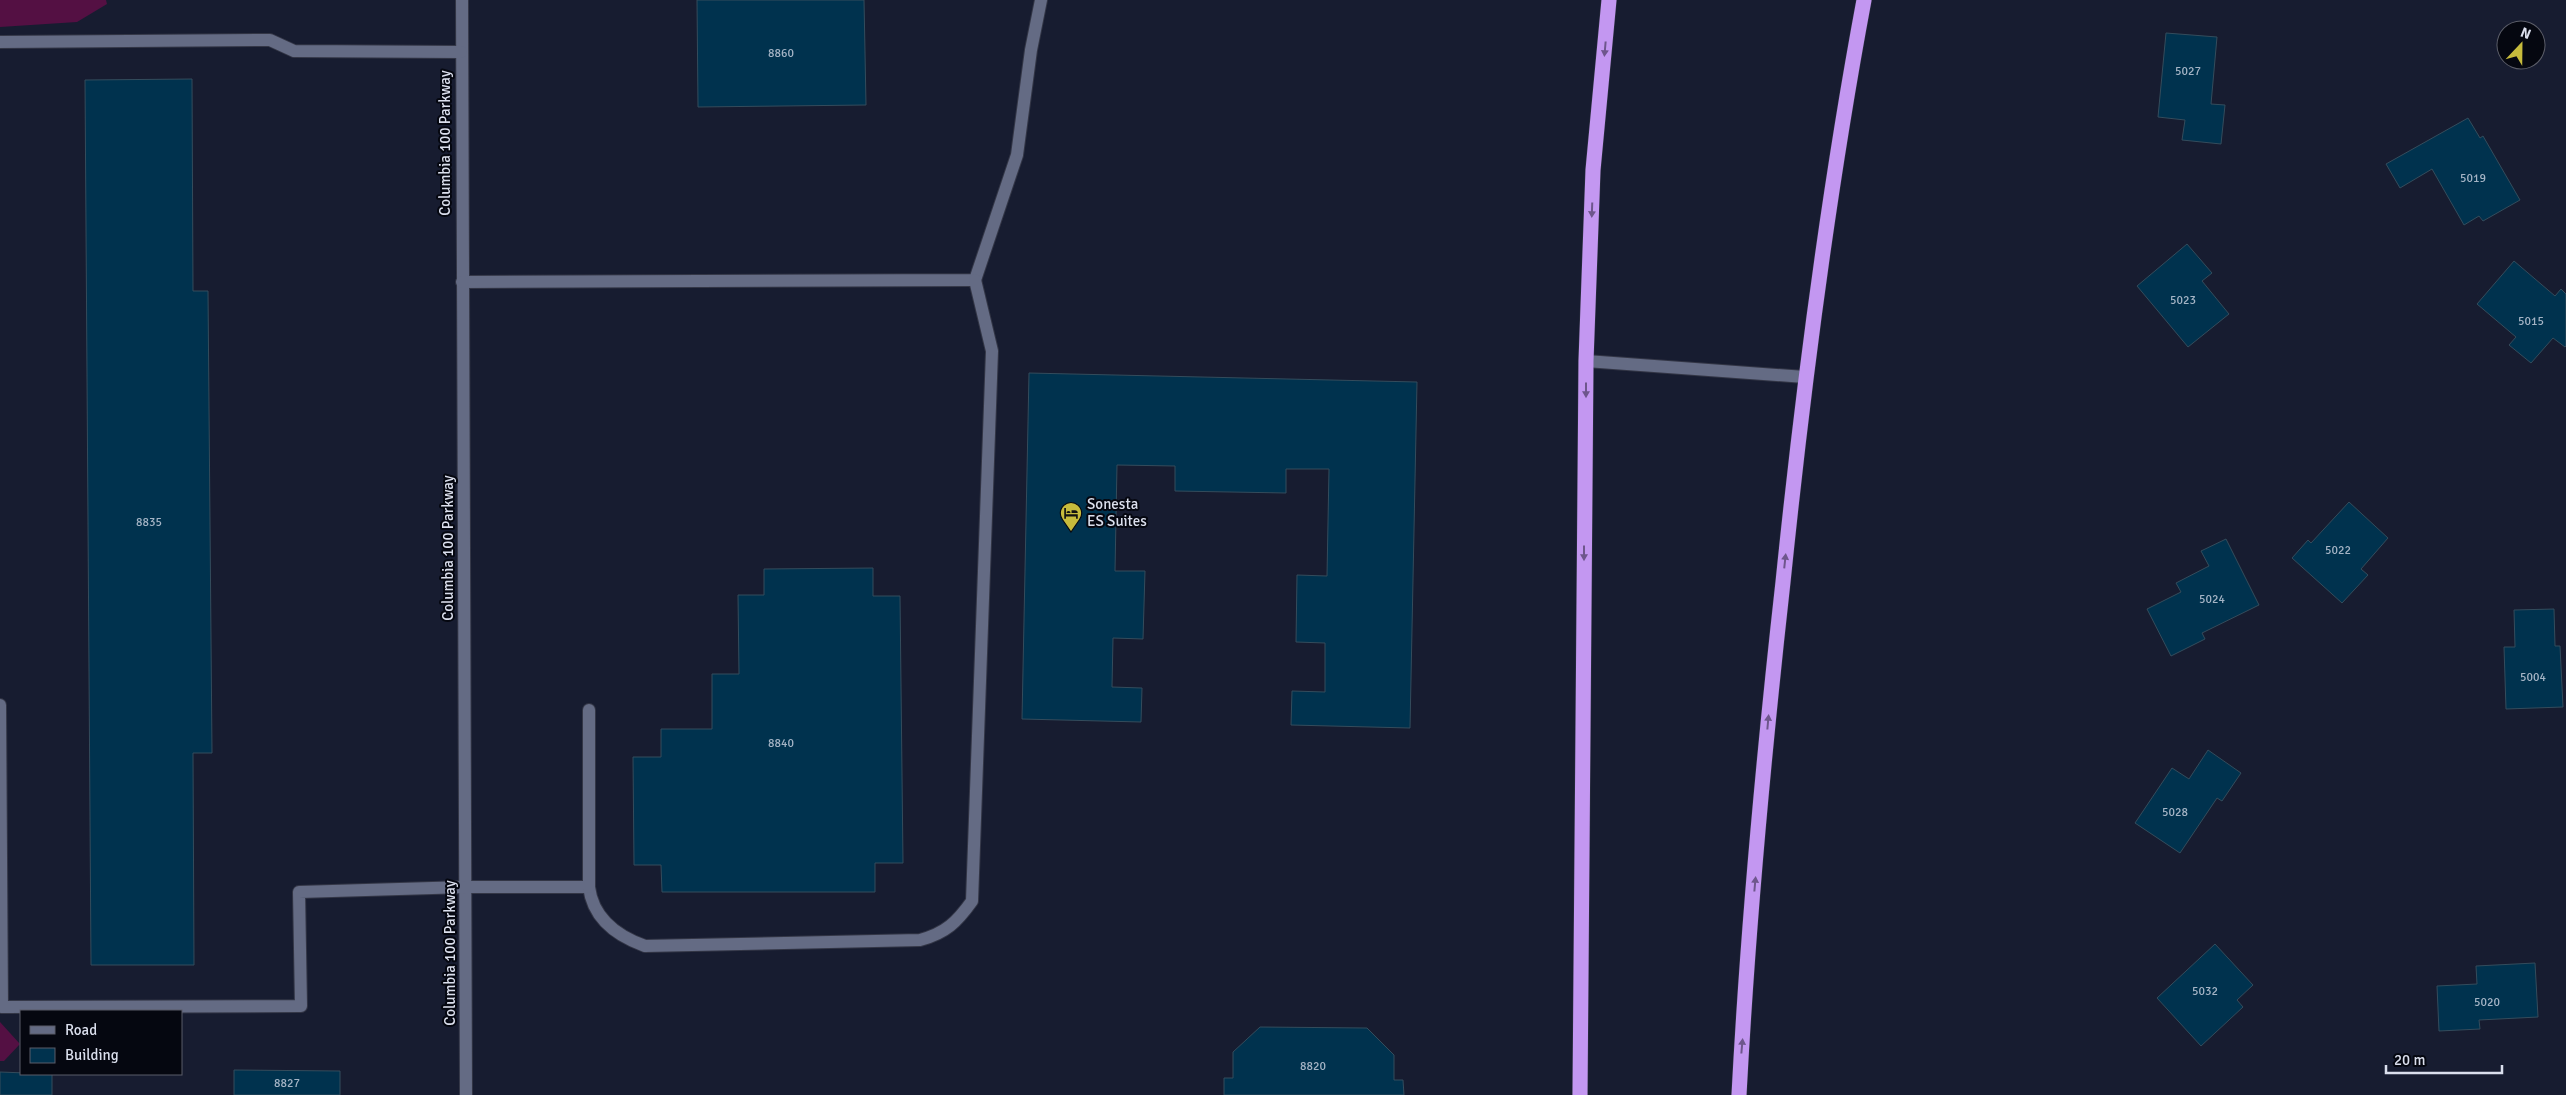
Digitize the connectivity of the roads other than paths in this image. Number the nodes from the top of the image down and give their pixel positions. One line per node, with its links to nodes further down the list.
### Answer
1 (462, 0): 6 (street, Columbia 100 Parkway)
2 (1041, 0): 7 (street)
3 (1610, 0): 9 (highway, one-way to 9)
4 (1862, 0): 10 (highway)
5 (0, 42): 6 (street)
6 (461, 52): 8 (street, Columbia 100 Parkway)
7 (975, 280): 8 (street); 14 (street)
8 (462, 282): 13 (street, Columbia 100 Parkway)
9 (1586, 361): 10 (street); 16 (highway, one-way to 16)
10 (1804, 377): 17 (highway, one-way to 10)
11 (0, 705): 13 (street)
12 (589, 710): 14 (street)
13 (466, 887): 14 (street); 15 (street, Columbia 100 Parkway)
14 (589, 887)
15 (466, 1095)
16 (1580, 1095)
17 (1739, 1095)

